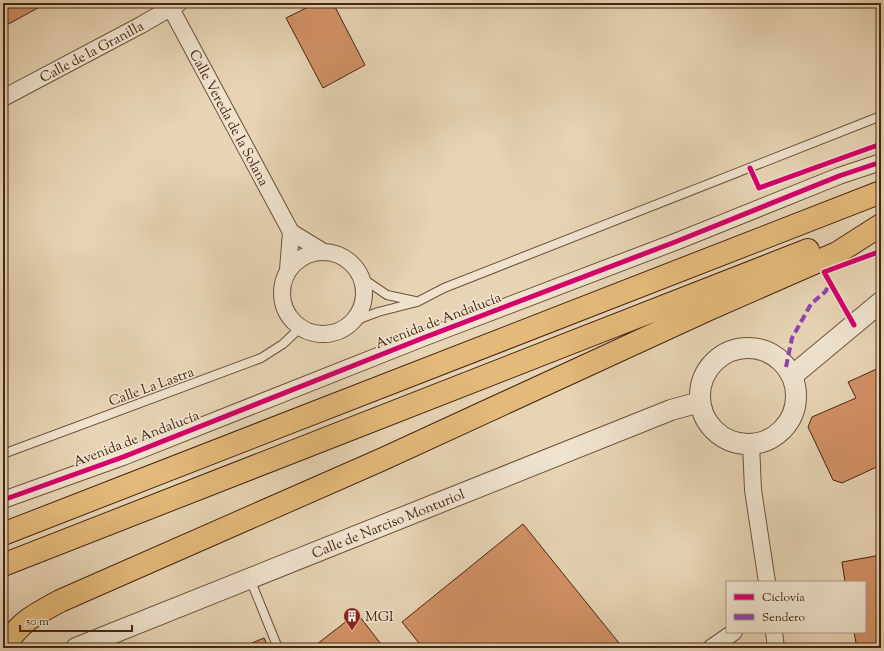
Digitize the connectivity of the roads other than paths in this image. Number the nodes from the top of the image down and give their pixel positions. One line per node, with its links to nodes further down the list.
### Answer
1 (173, 4): 2 (street, Calle de la Granilla); 8 (street, Calle Vereda de la Solana)
2 (3, 98)
3 (881, 116): 12 (lane, Avenida de Andalucía)
4 (881, 162): 20 (street, Avenida de Andalucía)
5 (881, 192): 21 (highway)
6 (881, 222): 22 (highway)
7 (881, 225): 27 (highway)
8 (291, 232): 9 (street); 10 (street)
9 (322, 251): 10 (street); 11 (street)
10 (288, 270): 15 (street)
11 (362, 278): 12 (lane, Avenida de Andalucía); 14 (street)
12 (417, 302): 14 (lane, Avenida de Andalucía)
13 (881, 302): 16 (street)
14 (354, 320): 15 (street)
15 (300, 328): 19 (lane, Calle La Lastra)
16 (792, 376): 17 (street); 18 (street)
17 (700, 402): 18 (street); 23 (street, Calle de Narciso Monturiol)
18 (751, 444): 24 (street)
19 (3, 454)
20 (3, 500)
21 (3, 534)
22 (3, 565)
23 (250, 579): 28 (street, Calle de Narciso Monturiol); 29 (lane)
24 (767, 581)
25 (733, 633): 30 (street)
26 (774, 633): 31 (street)
27 (4, 648)
28 (76, 648)
29 (278, 648)
30 (711, 648)
31 (776, 648)

